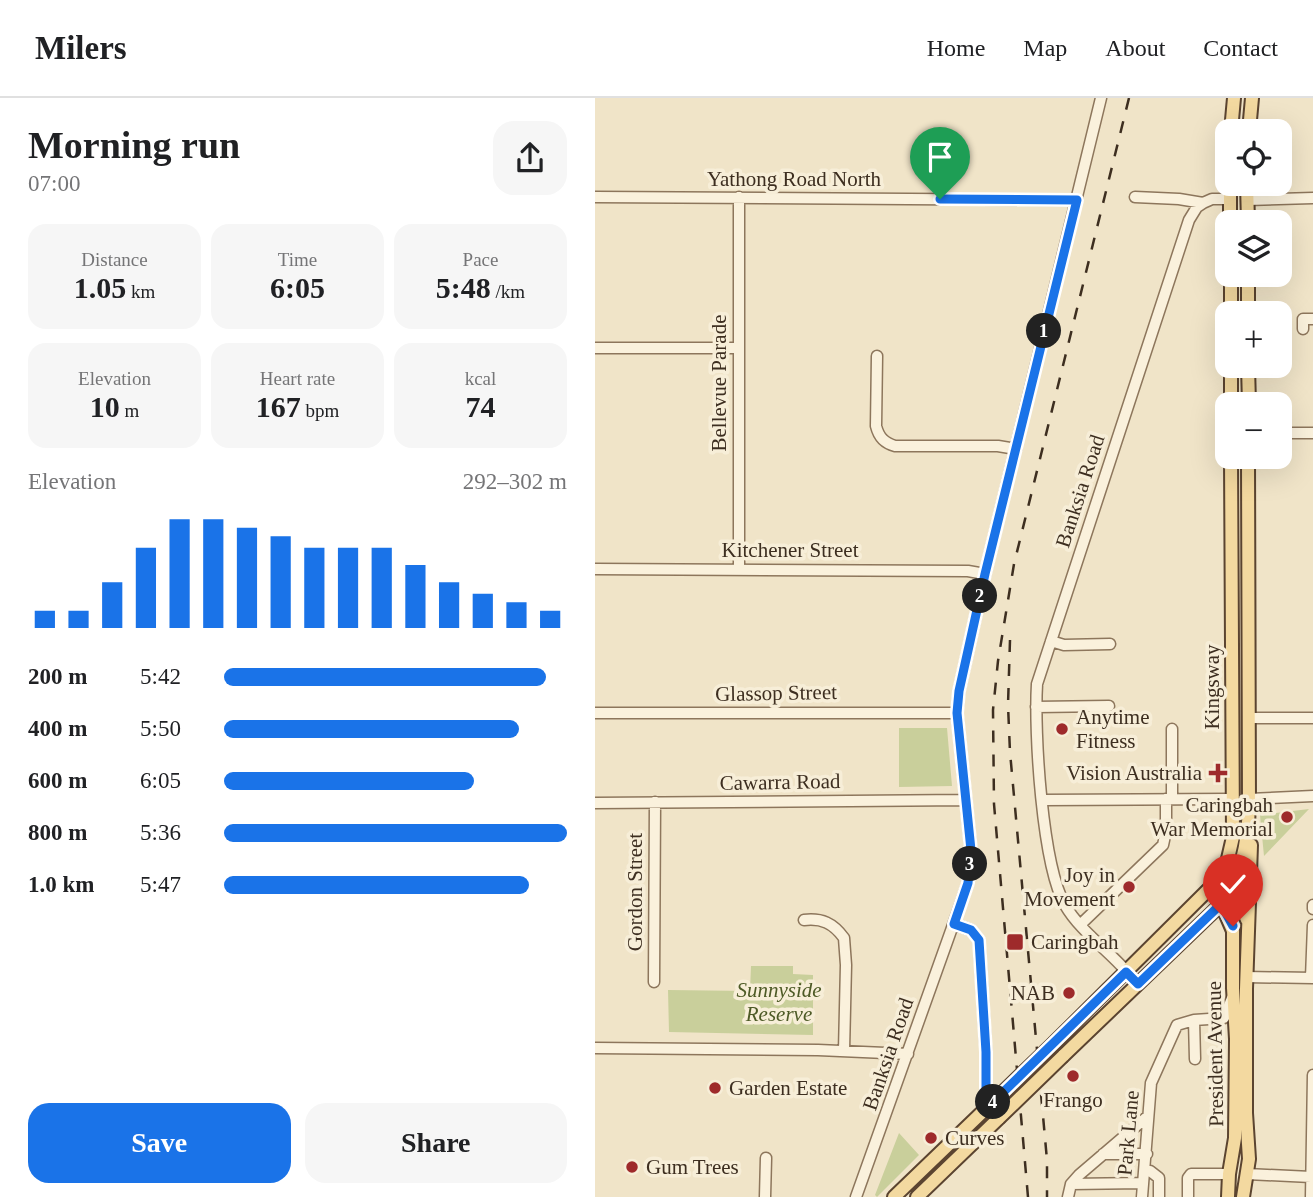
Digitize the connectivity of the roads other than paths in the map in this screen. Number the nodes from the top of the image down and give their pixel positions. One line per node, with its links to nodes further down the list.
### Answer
1 (1101, 98): 12 (street, Banksia Road)
2 (1234, 98): 4 (main road)
3 (1252, 98): 5 (main road)
4 (1232, 119)
5 (1250, 119)
6 (1248, 196): 13 (main road)
7 (595, 197): 8 (street, Yathong Road North)
8 (739, 197): 12 (street, Yathong Road North); 20 (street, Bellevue Parade)
9 (1135, 197): 14 (street)
10 (1313, 198): 13 (street)
11 (1230, 199): 13 (main road); 14 (street); 15 (main road)
12 (1077, 200): 24 (street, Banksia Road)
13 (1248, 200): 16 (main road)
14 (1203, 203): 30 (street, Banksia Road)
15 (1230, 210)
16 (1248, 210)
17 (1313, 320): 18 (street)
18 (1303, 329)
19 (595, 348): 20 (street)
20 (738, 348): 28 (street, Bellevue Parade)
21 (877, 356): 24 (street)
22 (1292, 433): 23 (street)
23 (1313, 433)
24 (1016, 449): 29 (street, Banksia Road)
25 (1231, 469): 41 (main road, Kingsway)
26 (1248, 469): 36 (main road, Kingsway)
27 (595, 569): 28 (street, Kitchener Street)
28 (739, 569): 29 (street, Kitchener Street)
29 (985, 574): 35 (street, Banksia Road)
30 (1051, 641): 31 (street); 33 (street, Banksia Road)
31 (1110, 644)
32 (1109, 706): 33 (street)
33 (1036, 707): 43 (street, Banksia Road)
34 (595, 713): 35 (street, Glassop Street)
35 (957, 713): 42 (street, Banksia Road)
36 (1248, 718): 37 (street); 45 (main road, Kingsway)
37 (1313, 718)
38 (1172, 729): 40 (street)
39 (1313, 796): 45 (street)
40 (1169, 799): 41 (street); 43 (street); 53 (street)
41 (1232, 799): 45 (main road); 47 (main road, Kingsway)
42 (966, 800): 44 (street, Cawarra Road); 52 (street, Banksia Road)
43 (1043, 800): 53 (street, Banksia Road)
44 (655, 802): 46 (street, Cawarra Road); 58 (street, Gordon Street)
45 (1249, 802): 48 (main road, Kingsway); 51 (main road, President Avenue)
46 (595, 803)
47 (1216, 882): 48 (main road); 49 (main road, President Avenue); 55 (main road, Kingsway)
48 (1229, 892): 49 (main road, Kingsway); 51 (main road)
49 (1221, 904): 56 (main road, President Avenue); 59 (main road, Kingsway)
50 (804, 920): 63 (street)
51 (1248, 923): 56 (main road, President Avenue)
52 (954, 924): 64 (street, Banksia Road); 68 (street)
53 (1081, 924): 55 (street, Banksia Road)
54 (1313, 925): 57 (street)
55 (1126, 972): 59 (main road); 68 (main road, Kingsway, bridge)
56 (1239, 977): 57 (street); 60 (main road, President Avenue); 75 (main road, President Avenue)
57 (1312, 978)
58 (654, 982)
59 (1138, 984): 82 (main road, Kingsway, bridge)
60 (1233, 995): 61 (street, Park Lane); 74 (main road, President Avenue)
61 (1194, 1020): 65 (street); 69 (street, Park Lane)
62 (595, 1048): 63 (street)
63 (844, 1051): 64 (street)
64 (908, 1054): 79 (street, Banksia Road)
65 (1195, 1059)
66 (1313, 1075): 67 (street)
67 (1312, 1089): 76 (street)
68 (986, 1109): 81 (main road, Kingsway)
69 (1148, 1116): 70 (street); 71 (street, Park Lane)
70 (1103, 1154): 71 (street); 78 (street)
71 (1147, 1154): 73 (street, Park Lane)
72 (766, 1158): 80 (street)
73 (1147, 1170): 77 (street, Park Lane); 85 (street)
74 (1229, 1174): 86 (street); 87 (main road, President Avenue)
75 (1247, 1174): 76 (street); 88 (main road); 89 (main road, President Avenue)
76 (1311, 1177): 90 (street)
77 (1142, 1183): 78 (street); 84 (street, Park Lane)
78 (1071, 1184): 83 (street)
79 (856, 1196)
80 (765, 1197)
81 (894, 1197)
82 (917, 1197)
83 (1068, 1197)
84 (1142, 1197)
85 (1159, 1197)
86 (1188, 1197)
87 (1228, 1197)
88 (1237, 1197)
89 (1243, 1197)
90 (1311, 1197)

